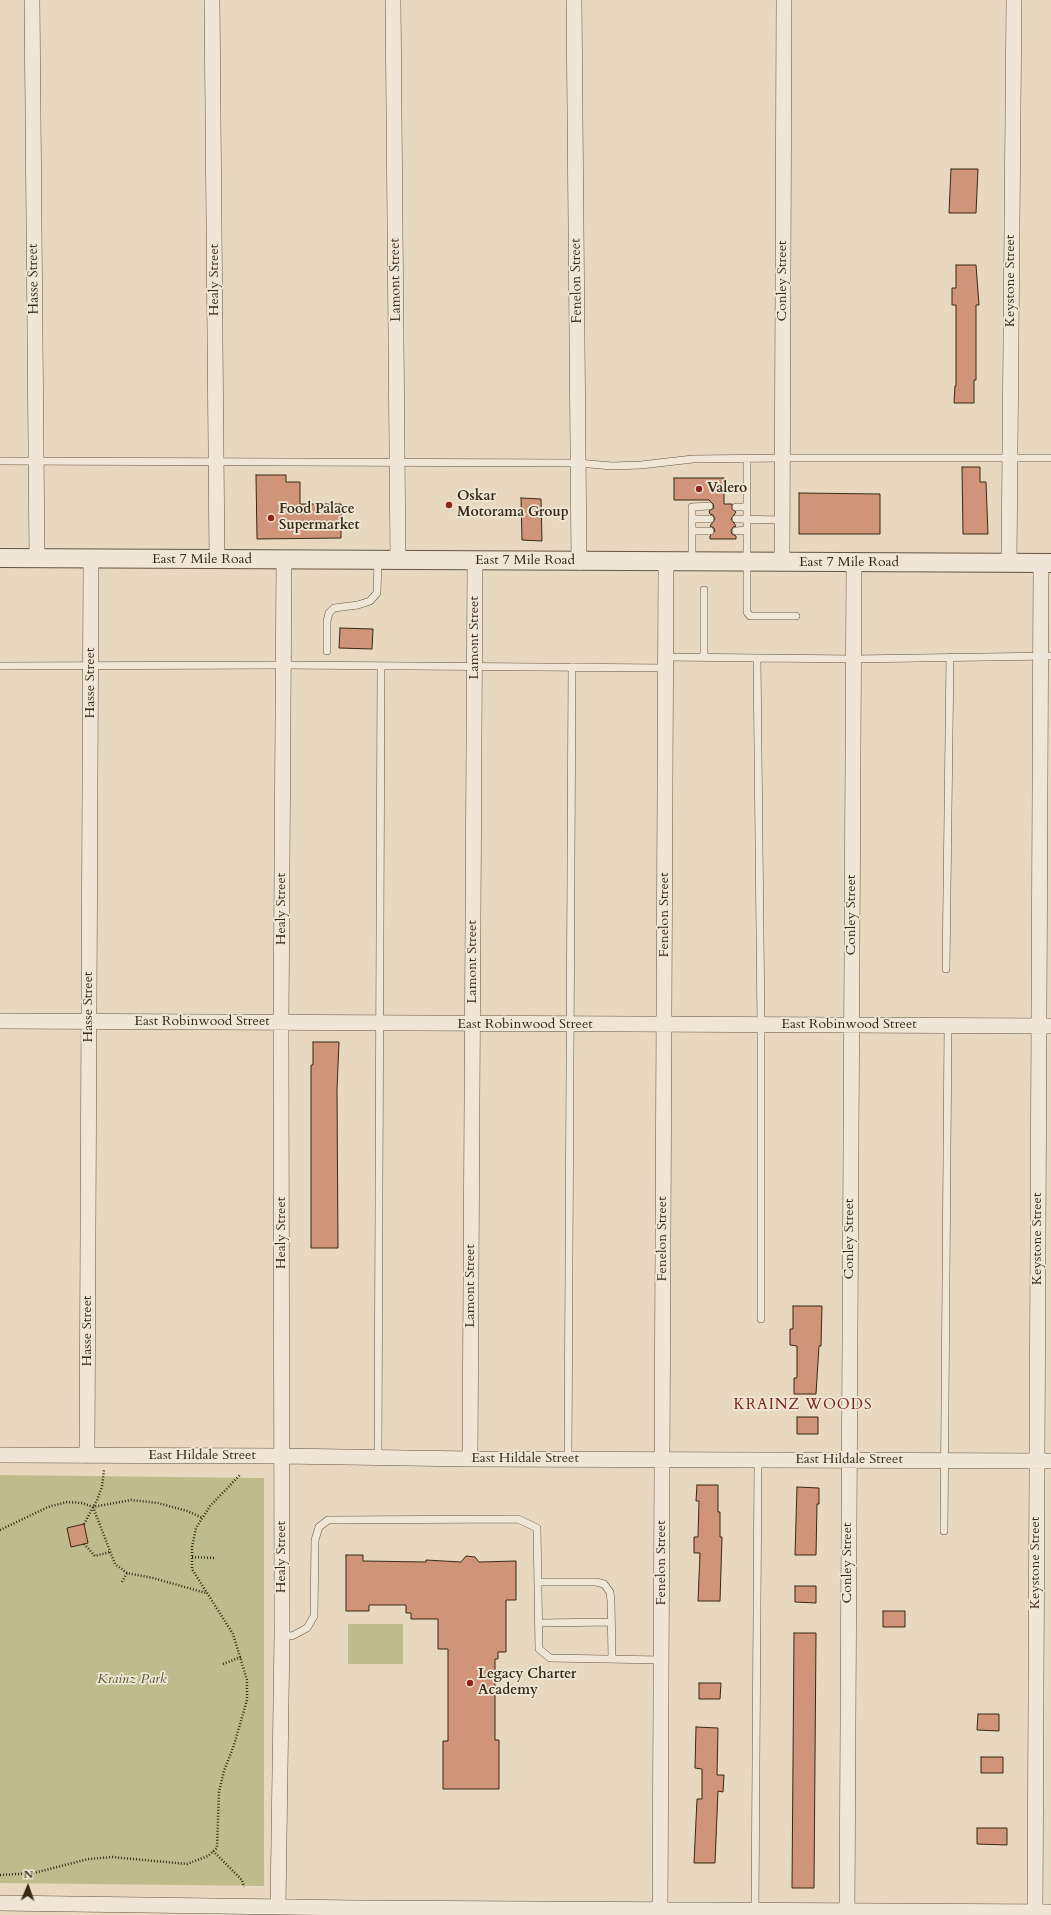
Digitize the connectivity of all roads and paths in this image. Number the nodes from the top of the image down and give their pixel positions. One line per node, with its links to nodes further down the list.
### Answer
1 (32, 0): 12 (street, Hasse Street)
2 (212, 0): 13 (street, Healy Street)
3 (393, 0): 14 (street, Lamont Street)
4 (574, 0): 15 (street, Fenelon Street)
5 (784, 0): 8 (street, Conley Street)
6 (1014, 0): 10 (street, Keystone Street)
7 (746, 458): 8 (lane); 15 (lane); 18 (lane)
8 (782, 458): 10 (lane); 23 (street, Conley Street)
9 (1051, 458): 10 (lane)
10 (1010, 459): 42 (street, Keystone Street)
11 (0, 461): 12 (lane)
12 (36, 461): 13 (lane); 29 (street, Hasse Street)
13 (216, 462): 14 (lane); 31 (street, Healy Street)
14 (398, 463): 15 (lane); 34 (street, Lamont Street)
15 (578, 463): 36 (street, Fenelon Street)
16 (709, 506): 19 (lane)
17 (736, 507): 18 (lane)
18 (747, 507): 21 (lane)
19 (692, 519): 20 (lane); 25 (lane)
20 (710, 519)
21 (747, 519): 22 (lane); 23 (lane); 24 (lane)
22 (736, 520)
23 (782, 520): 40 (street, Conley Street)
24 (747, 530): 27 (lane); 39 (lane)
25 (692, 531): 26 (lane); 38 (lane)
26 (710, 531)
27 (736, 531)
28 (0, 558): 29 (street, East 7 Mile Road)
29 (37, 559): 30 (street, East 7 Mile Road)
30 (91, 559): 31 (street, East 7 Mile Road); 53 (street, Hasse Street)
31 (217, 560): 32 (street, East 7 Mile Road)
32 (284, 560): 33 (street, East 7 Mile Road); 54 (street, Healy Street)
33 (378, 560): 34 (street, East 7 Mile Road); 46 (lane)
34 (398, 561): 35 (street, East 7 Mile Road)
35 (475, 561): 36 (street, East 7 Mile Road); 57 (street, Lamont Street)
36 (579, 562): 37 (street, East 7 Mile Road)
37 (666, 562): 38 (street, East 7 Mile Road); 52 (street, Fenelon Street)
38 (692, 562): 39 (street, East 7 Mile Road)
39 (747, 562): 40 (street, East 7 Mile Road); 45 (lane)
40 (782, 562): 41 (street, East 7 Mile Road)
41 (854, 563): 42 (street, East 7 Mile Road); 51 (street, Conley Street)
42 (1009, 563): 43 (street, East 7 Mile Road)
43 (1046, 563): 47 (street, Keystone Street)
44 (704, 590): 48 (lane)
45 (796, 616)
46 (327, 651)
47 (1046, 656): 49 (lane); 70 (street, Keystone Street)
48 (704, 657): 50 (lane); 52 (lane)
49 (950, 657): 51 (lane); 59 (lane)
50 (757, 658): 51 (lane); 67 (lane)
51 (854, 659): 68 (street, Conley Street)
52 (666, 662): 58 (lane); 66 (street, Fenelon Street)
53 (91, 665): 54 (lane); 55 (lane); 61 (street, Hasse Street)
54 (283, 665): 56 (lane); 62 (street, Healy Street)
55 (0, 666)
56 (381, 666): 57 (lane); 63 (lane)
57 (475, 667): 58 (lane); 64 (street, Lamont Street)
58 (572, 667): 65 (lane)
59 (946, 969)
60 (0, 1021): 61 (street, East Robinwood Street)
61 (89, 1022): 62 (street, East Robinwood Street); 73 (street, Hasse Street)
62 (281, 1023): 63 (street, East Robinwood Street); 74 (street, Healy Street)
63 (379, 1024): 64 (street, East Robinwood Street); 75 (lane)
64 (473, 1024): 65 (street, East Robinwood Street); 76 (street, Lamont Street)
65 (570, 1025): 66 (street, East Robinwood Street); 77 (lane)
66 (664, 1025): 67 (street, East Robinwood Street); 78 (street, Fenelon Street)
67 (761, 1025): 68 (street, East Robinwood Street); 71 (lane)
68 (851, 1026): 69 (street, East Robinwood Street); 80 (street, Conley Street)
69 (948, 1026): 70 (street, East Robinwood Street); 81 (lane)
70 (1045, 1026): 82 (street, Keystone Street)
71 (761, 1319)
72 (0, 1455): 73 (street, East Hildale Street)
73 (87, 1456): 74 (street, East Hildale Street)
74 (282, 1456): 75 (street, East Hildale Street); 100 (street, Healy Street)
75 (378, 1457): 76 (street, East Hildale Street)
76 (470, 1459): 77 (street, East Hildale Street)
77 (568, 1459): 78 (street, East Hildale Street)
78 (662, 1460): 79 (street, East Hildale Street); 103 (street, Fenelon Street)
79 (758, 1460): 80 (street, East Hildale Street); 111 (lane)
80 (849, 1460): 81 (street, East Hildale Street); 113 (street, Conley Street)
81 (945, 1461): 82 (street, East Hildale Street); 89 (lane)
82 (1044, 1461): 114 (street, Keystone Street)
83 (104, 1467): 85 (path)
84 (240, 1475): 86 (path)
85 (93, 1507): 86 (path); 87 (path); 88 (path); 91 (path)
86 (203, 1518): 92 (path)
87 (84, 1524)
88 (0, 1530)
89 (944, 1531)
90 (84, 1544): 91 (path)
91 (110, 1552): 94 (path)
92 (192, 1557): 93 (path); 97 (path)
93 (215, 1558)
94 (127, 1573): 95 (path); 97 (path)
95 (122, 1582)
96 (538, 1582): 98 (lane); 99 (lane); 100 (lane)
97 (206, 1594): 101 (path)
98 (611, 1622): 99 (lane); 102 (lane)
99 (539, 1623): 102 (lane)
100 (282, 1635): 109 (street, Healy Street)
101 (240, 1657): 104 (path); 105 (path)
102 (612, 1659): 103 (lane)
103 (661, 1660): 110 (street, Fenelon Street)
104 (223, 1664)
105 (213, 1852): 106 (path); 107 (path)
106 (0, 1875)
107 (244, 1887)
108 (0, 1903): 109 (street)
109 (279, 1910): 110 (street)
110 (660, 1912): 111 (street)
111 (755, 1912): 113 (street)
112 (1051, 1912): 114 (street)
113 (847, 1913): 114 (street)
114 (1035, 1913)

